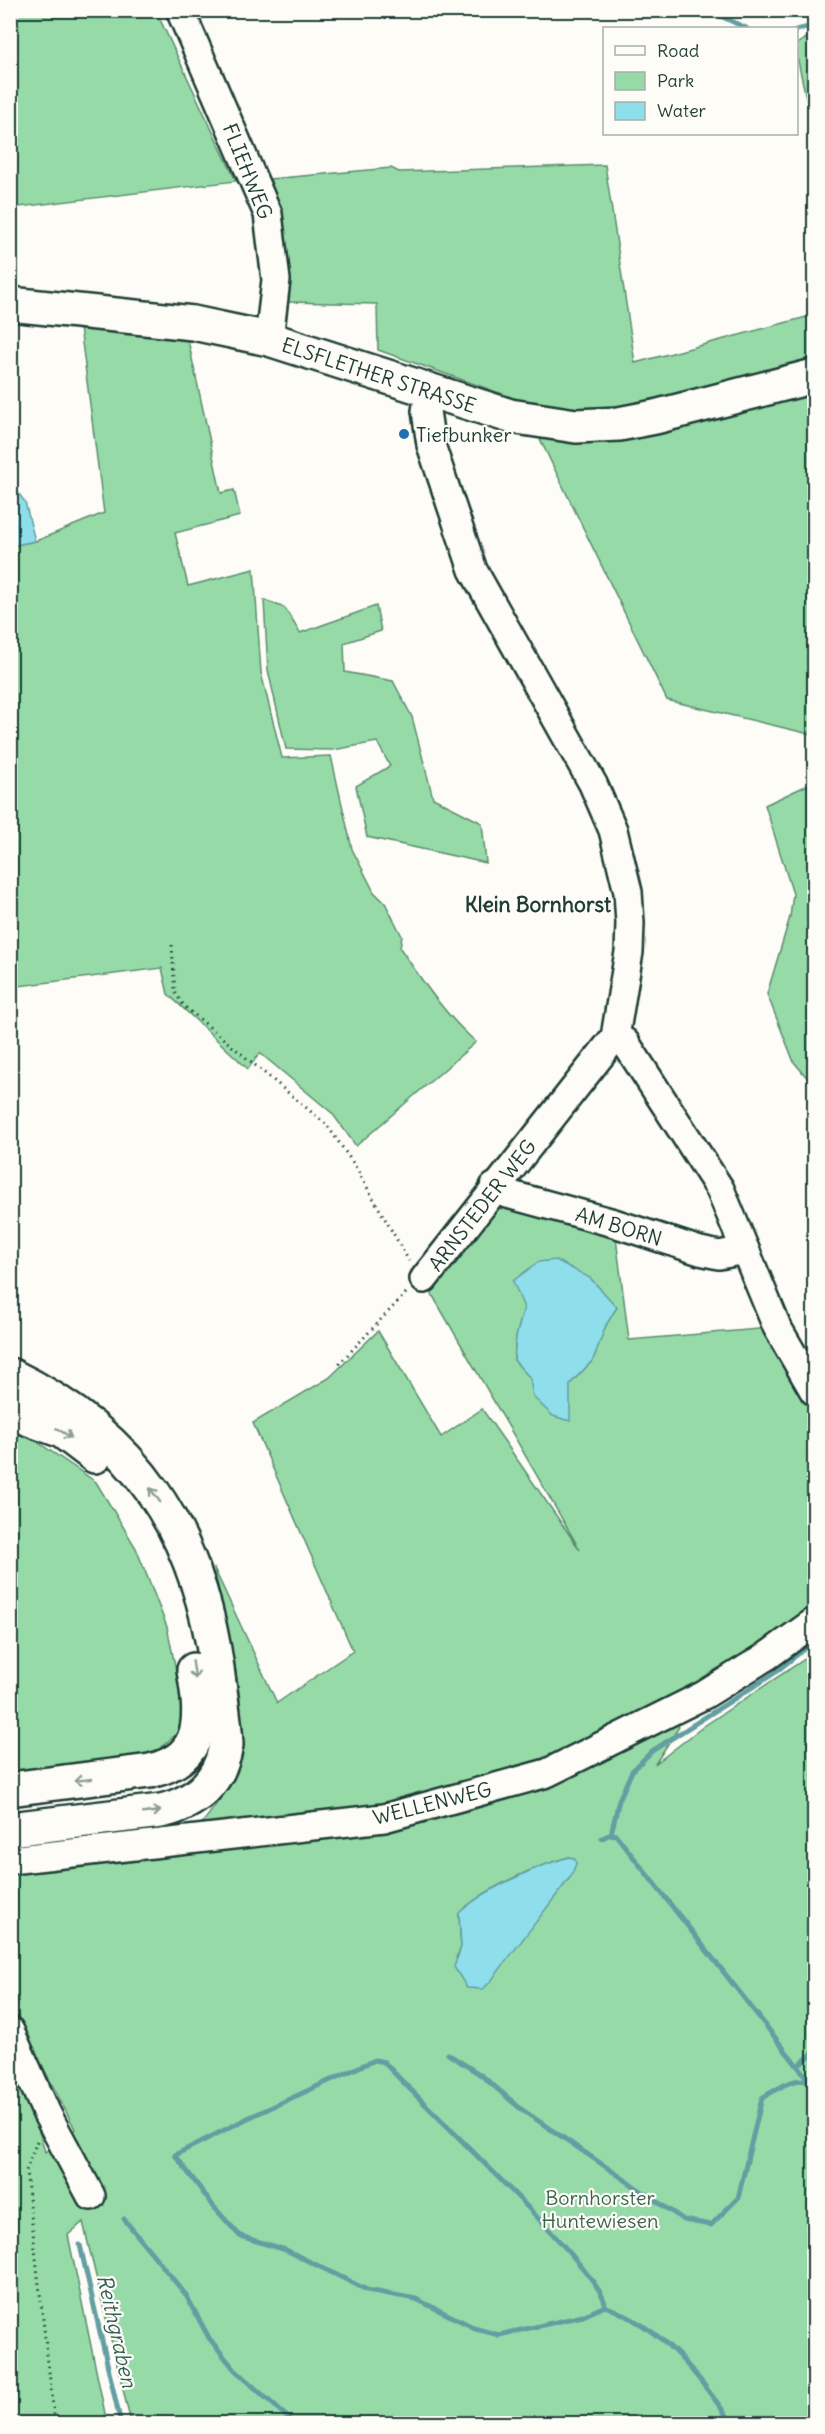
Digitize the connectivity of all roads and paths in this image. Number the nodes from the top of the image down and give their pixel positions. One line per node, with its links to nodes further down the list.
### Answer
1 (180, 10): 3 (street, FLIEHWEG)
2 (10, 304): 3 (main road, ELSFLETHER STRASSE)
3 (269, 339): 5 (main road, ELSFLETHER STRASSE)
4 (814, 376): 5 (main road, ELSFLETHER STRASSE)
5 (429, 392): 7 (street)
6 (171, 945): 10 (path)
7 (615, 1037): 8 (street, ARNSTEDER WEG); 9 (street)
8 (494, 1187): 9 (street, AM BORN); 10 (street, ARNSTEDER WEG)
9 (745, 1250): 13 (street)
10 (424, 1279): 11 (path, ARNSTEDER WEG)
11 (339, 1364)
12 (10, 1375): 17 (main road, one-way to 12)
13 (814, 1391)
14 (10, 1412): 16 (main road, one-way to 16)
15 (814, 1622): 18 (street, WELLENWEG)
16 (10, 1789)
17 (10, 1829)
18 (10, 1860)
19 (10, 2031): 20 (street)
20 (47, 2114): 21 (street); 22 (path)
21 (91, 2196)
22 (55, 2424)

